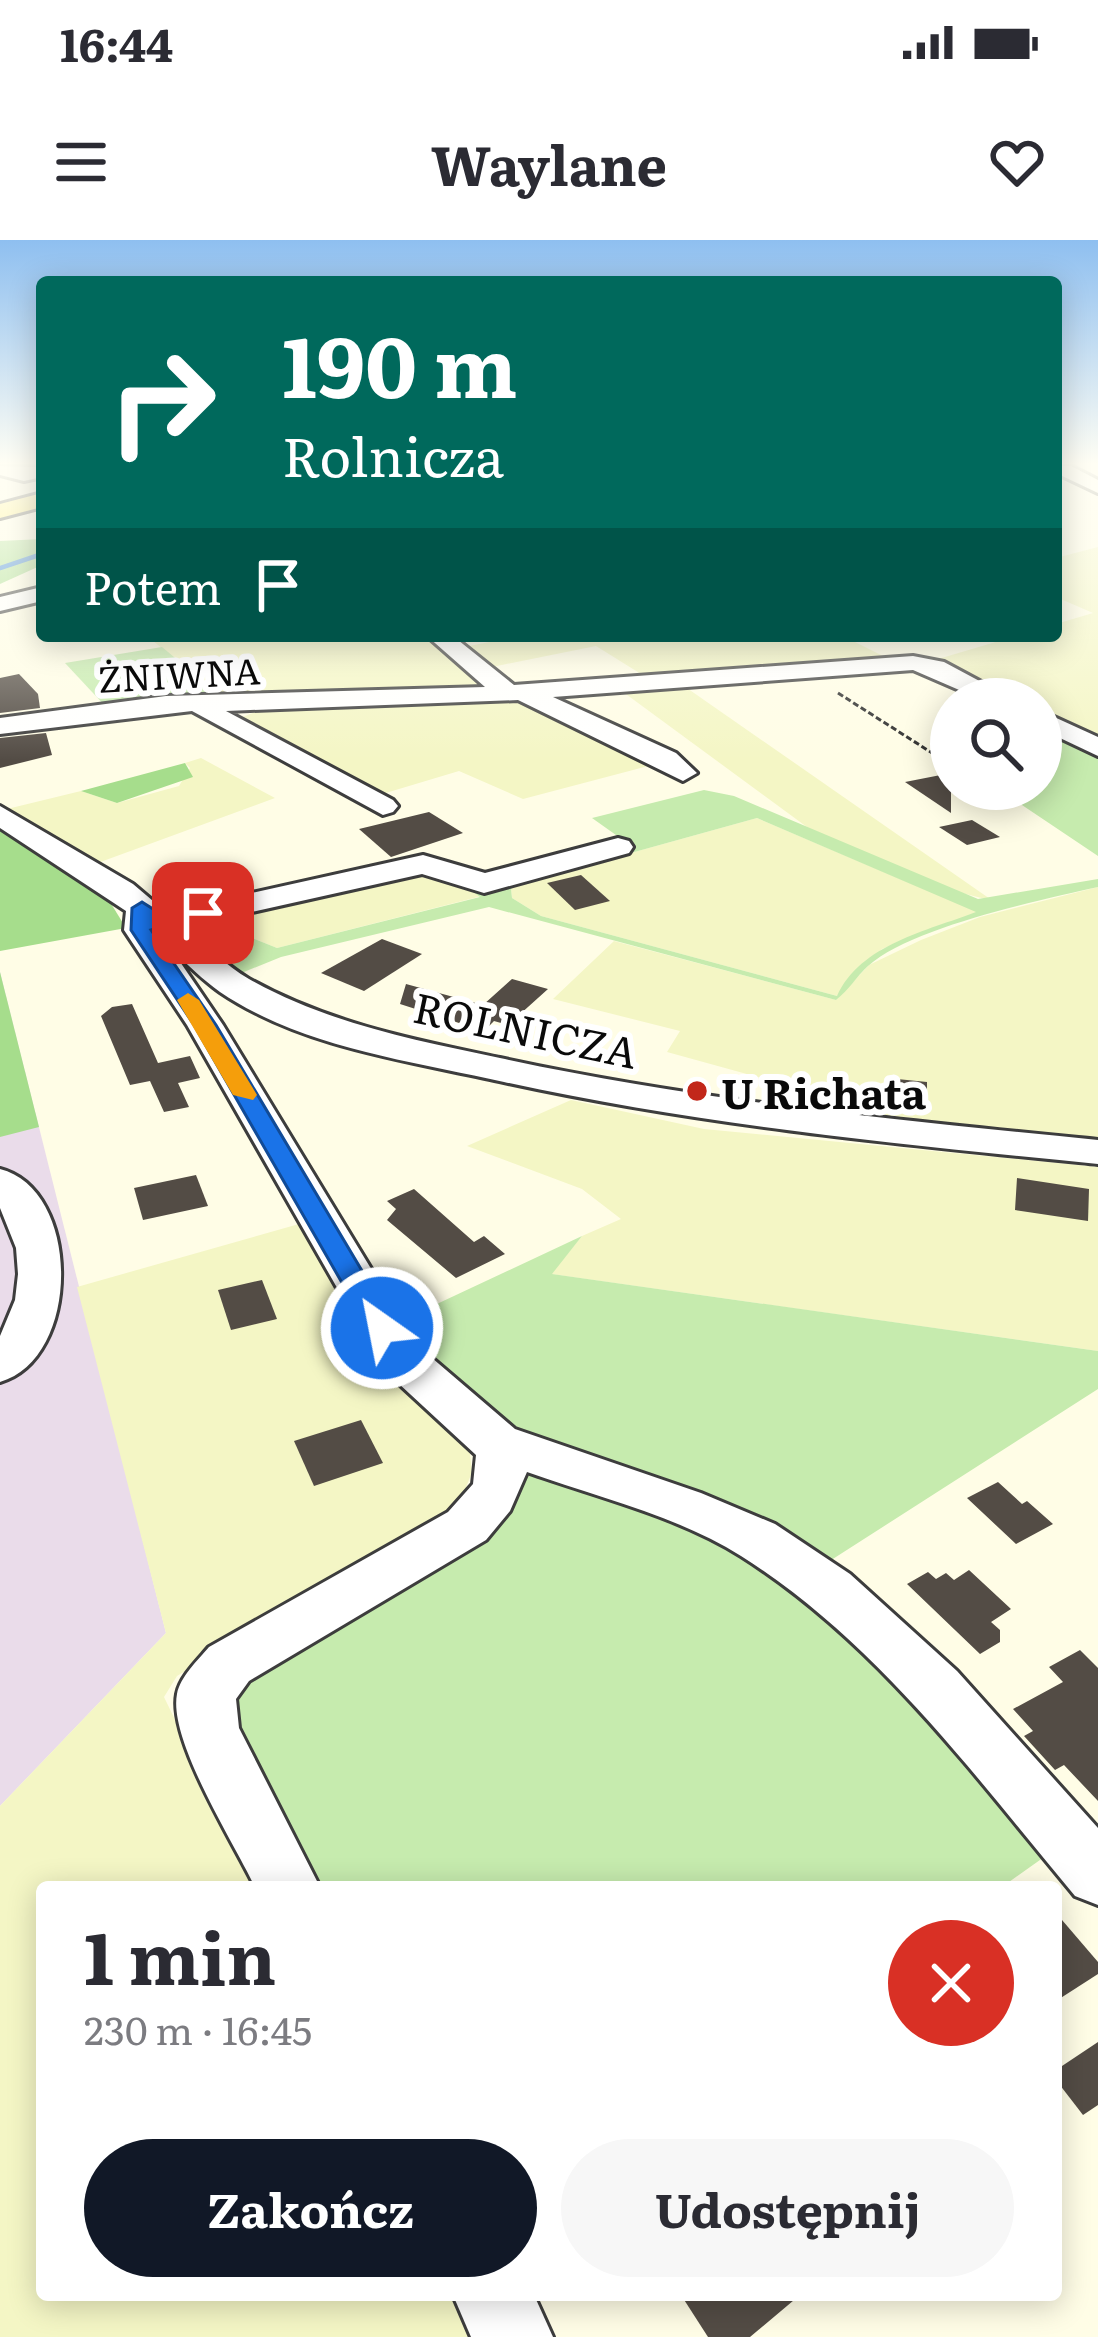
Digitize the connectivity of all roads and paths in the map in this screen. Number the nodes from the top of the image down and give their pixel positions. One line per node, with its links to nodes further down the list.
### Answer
1 (36, 595): 2 (street)
2 (0, 604)
3 (448, 642): 6 (street)
4 (808, 673): 5 (street, ŻNIWNA); 6 (street, ŻNIWNA); 11 (path)
5 (957, 678)
6 (513, 691): 7 (street, ŻNIWNA); 12 (street)
7 (200, 707): 8 (street, ŻNIWNA); 13 (street)
8 (0, 725)
9 (1062, 730): 10 (street)
10 (1098, 748)
11 (930, 751)
12 (683, 773)
13 (383, 806)
14 (0, 815): 16 (street, ROLNICZA)
15 (617, 847): 16 (street)
16 (151, 915): 17 (street, ROLNICZA); 20 (street)
17 (1098, 1152)
18 (0, 1182): 19 (street)
19 (0, 1366)
20 (497, 1442): 21 (street); 22 (street)
21 (1098, 1875)
22 (285, 1881)
23 (496, 2301): 24 (street)
24 (514, 2337)

